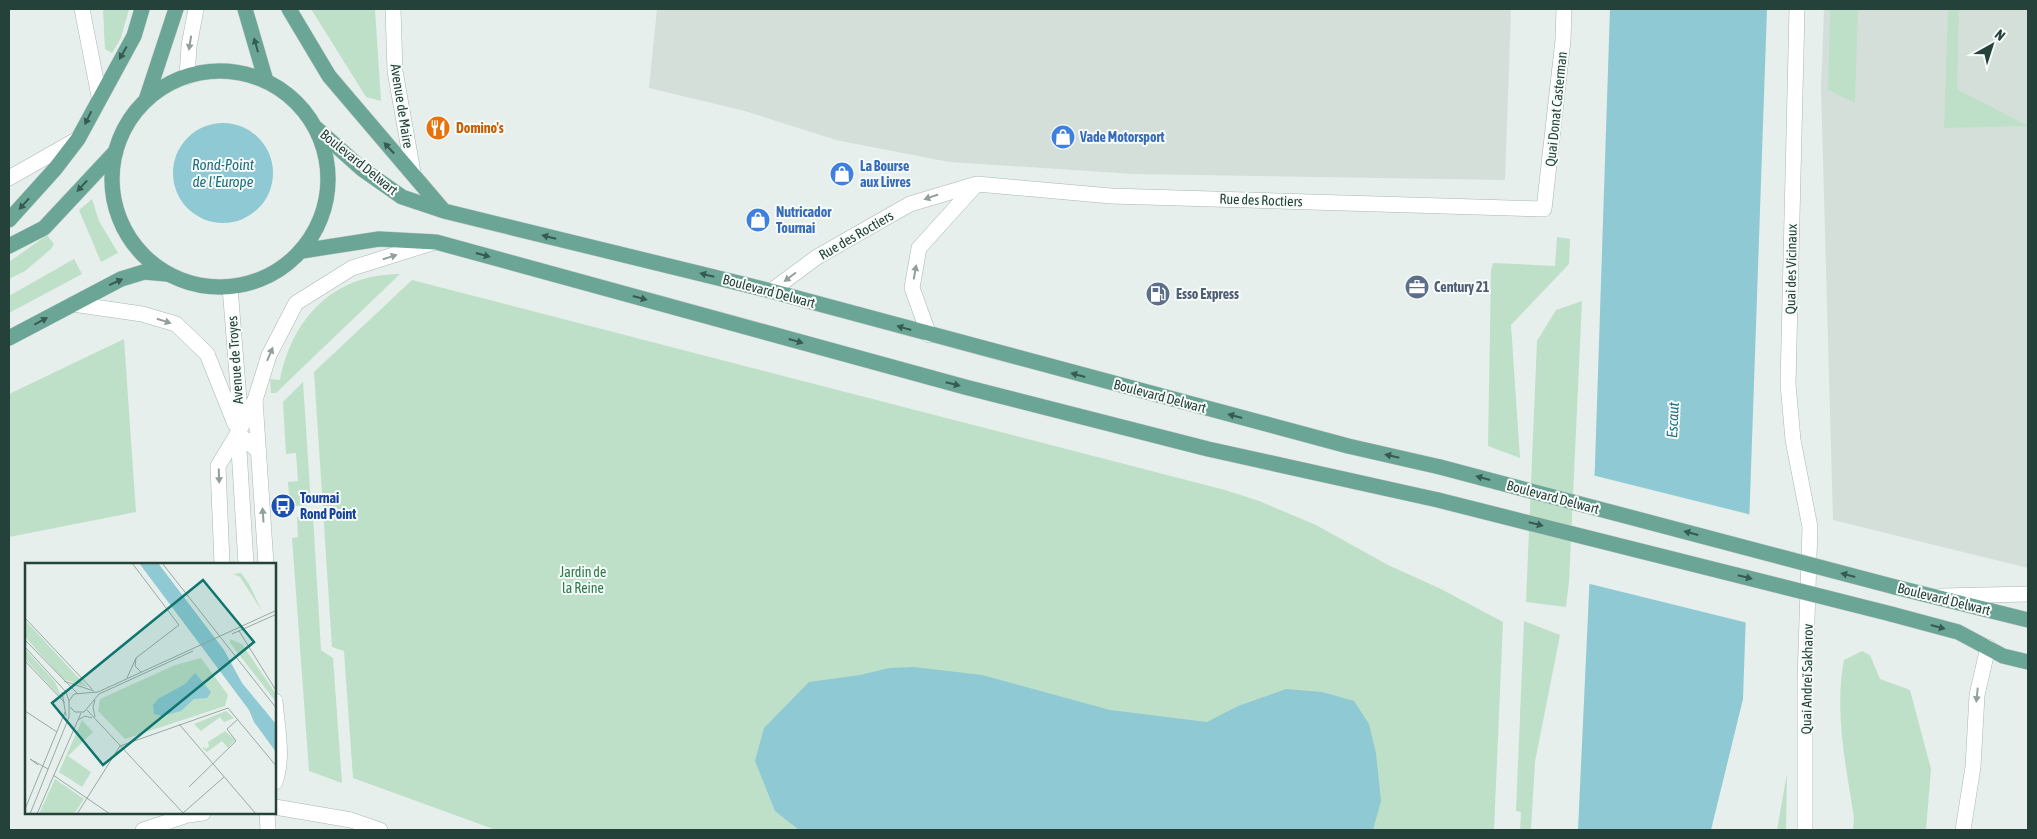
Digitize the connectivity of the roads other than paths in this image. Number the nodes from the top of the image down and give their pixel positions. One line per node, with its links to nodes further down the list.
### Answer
1 (82, 9): 12 (street)
2 (142, 9): 12 (main road, one-way to 12)
3 (176, 9): 13 (main road)
4 (196, 9): 10 (street, one-way to 10)
5 (245, 9): 11 (main road, one-way to 5)
6 (289, 9): 17 (main road, one-way to 6)
7 (393, 9): 17 (street, Avenue de Maire)
8 (1564, 9): 20 (street, Quai Donat Casterman)
9 (1797, 9): 35 (street, Quai des Vicinaux)
10 (187, 77): 11 (main road); 13 (main road)
11 (266, 81): 14 (main road)
12 (99, 96): 15 (main road, one-way to 15)
13 (146, 100): 16 (main road)
14 (315, 127): 21 (main road, Boulevard Delwart); 25 (main road)
15 (78, 139): 18 (street); 22 (main road, one-way to 22)
16 (116, 151): 24 (main road, one-way to 24); 26 (main road)
17 (413, 172): 21 (main road)
18 (9, 178)
19 (977, 184): 20 (street, Rue des Roctiers); 28 (street, Rue des Roctiers, one-way to 28); 30 (street, one-way to 19)
20 (1544, 209)
21 (444, 211): 28 (main road, Boulevard Delwart, one-way to 21)
22 (9, 220)
23 (436, 242): 25 (main road, Boulevard Delwart); 32 (street, one-way to 23); 42 (main road, Boulevard Delwart, one-way to 42, bridge)
24 (9, 246)
25 (302, 251): 27 (main road)
26 (167, 274): 27 (main road); 29 (main road, one-way to 26)
27 (230, 287): 33 (street, Avenue de Troyes)
28 (771, 291): 30 (main road, Boulevard Delwart, one-way to 28)
29 (73, 304): 31 (main road, one-way to 29); 33 (street, Avenue de Troyes, one-way to 33)
30 (929, 335): 40 (main road, Boulevard Delwart, one-way to 30, bridge)
31 (9, 338)
32 (255, 400): 33 (street); 34 (street)
33 (238, 433): 34 (street); 36 (street, one-way to 36); 37 (street, Avenue de Troyes)
34 (259, 452): 38 (street, one-way to 34)
35 (1810, 527): 52 (street, Quai Andreï Sakharov)
36 (222, 563)
37 (246, 563)
38 (266, 563)
39 (2028, 594): 40 (street)
40 (1933, 597): 41 (main road, Boulevard Delwart)
41 (2028, 620)
42 (1988, 647): 43 (main road, Boulevard Delwart); 53 (street, one-way to 53)
43 (2028, 662)
44 (276, 718): 45 (street)
45 (276, 779)
46 (276, 807): 51 (street)
47 (196, 814): 49 (street)
48 (267, 814): 50 (street)
49 (143, 830)
50 (268, 830)
51 (380, 830)
52 (1805, 830)
53 (1963, 830)

